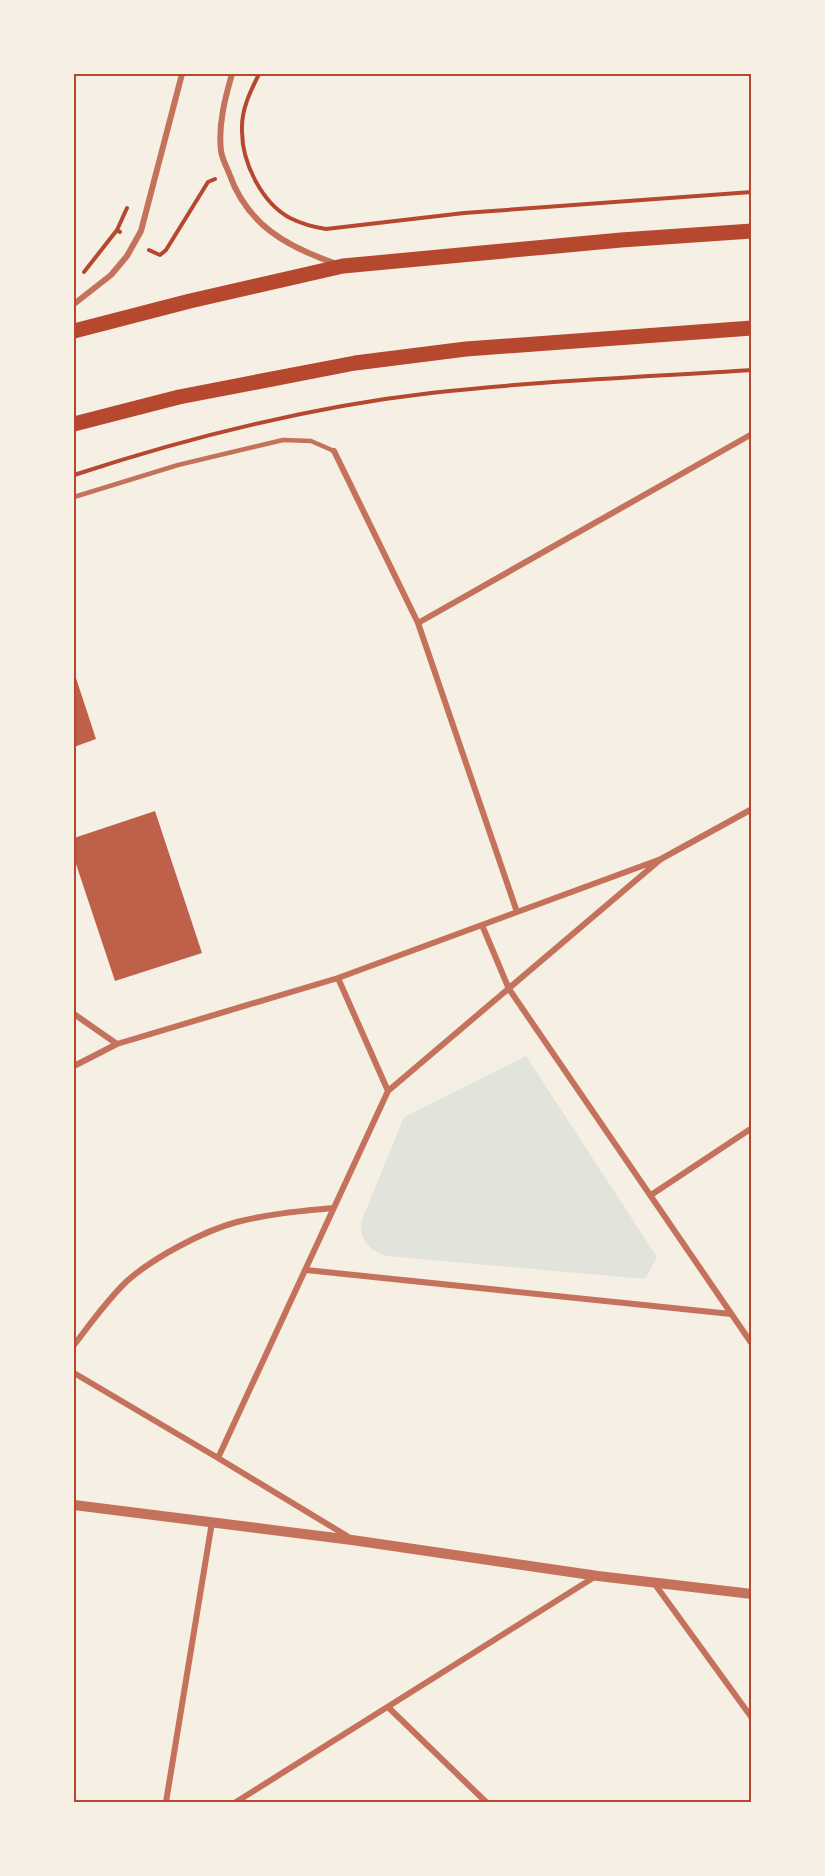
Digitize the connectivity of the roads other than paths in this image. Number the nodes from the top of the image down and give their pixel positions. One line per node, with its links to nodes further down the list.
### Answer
1 (182, 74): 5 (street)
2 (232, 74): 4 (street)
3 (752, 231): 4 (main road)
4 (343, 266): 7 (main road)
5 (74, 304)
6 (752, 327): 8 (main road)
7 (74, 331)
8 (74, 424)
9 (752, 434): 12 (street)
10 (334, 451): 11 (lane); 12 (street)
11 (74, 497)
12 (418, 623): 15 (street)
13 (752, 809): 14 (street)
14 (661, 859): 15 (street); 18 (street)
15 (517, 912): 16 (street)
16 (483, 925): 17 (street); 18 (street)
17 (338, 978): 20 (street); 22 (street)
18 (509, 989): 22 (street); 24 (street)
19 (74, 1014): 20 (street)
20 (117, 1044): 21 (street)
21 (74, 1066)
22 (388, 1091): 25 (street)
23 (752, 1128): 24 (street)
24 (651, 1195): 27 (street)
25 (333, 1208): 26 (street); 29 (street)
26 (306, 1270): 27 (street); 31 (street)
27 (731, 1314): 28 (street)
28 (752, 1344)
29 (74, 1345)
30 (74, 1373): 31 (street)
31 (218, 1458): 34 (street)
32 (74, 1505): 33 (street)
33 (212, 1522): 34 (street); 40 (street)
34 (352, 1540): 35 (street)
35 (598, 1576): 36 (street); 38 (street)
36 (653, 1583): 37 (street); 39 (street)
37 (752, 1594)
38 (388, 1707): 41 (street); 42 (street)
39 (752, 1718)
40 (166, 1803)
41 (236, 1803)
42 (486, 1803)

